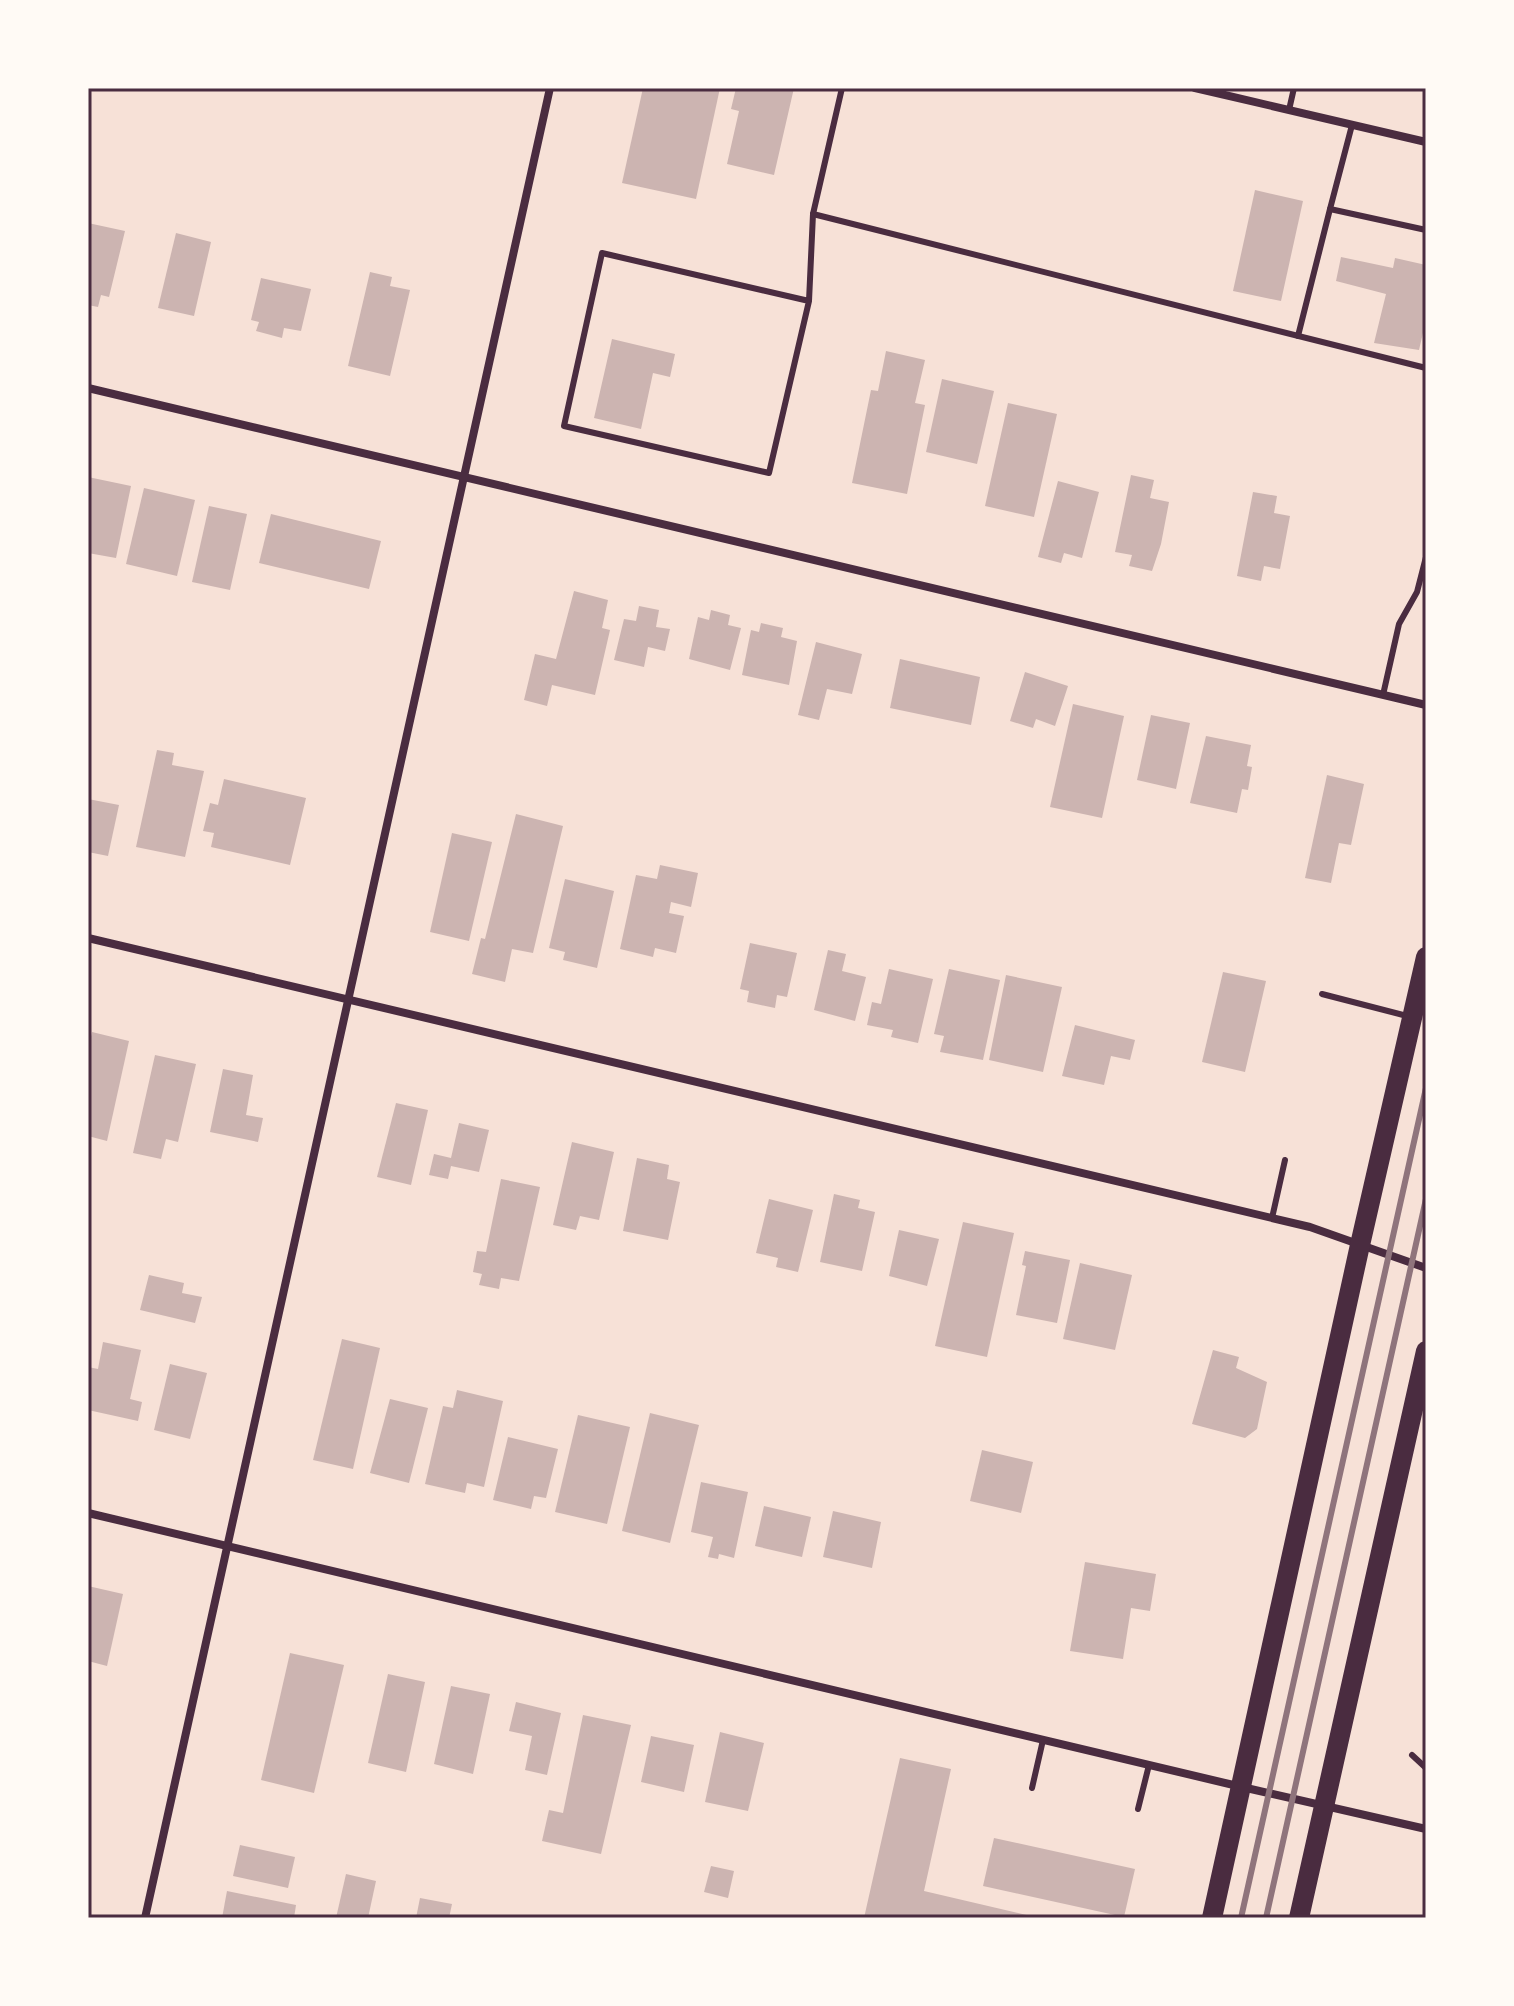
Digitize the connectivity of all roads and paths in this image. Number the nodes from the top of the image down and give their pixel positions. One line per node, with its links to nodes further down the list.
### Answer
1 (550, 88): 15 (street)
2 (842, 88): 9 (lane)
3 (1195, 88): 5 (street)
4 (1294, 88): 5 (lane)
5 (1289, 110): 6 (street)
6 (1352, 125): 7 (street); 8 (lane)
7 (1426, 142)
8 (1330, 209): 10 (lane); 12 (lane)
9 (813, 214): 11 (lane); 12 (lane)
10 (1426, 230)
11 (809, 301): 11 (lane)
12 (1298, 336): 13 (lane)
13 (1426, 368)
14 (88, 388): 15 (street)
15 (464, 477): 17 (street); 22 (street)
16 (1426, 557): 17 (lane)
17 (1383, 695): 18 (street)
18 (1426, 705)
19 (88, 938): 22 (street)
20 (1426, 957): 23 (main road)
21 (1322, 994): 23 (lane)
22 (349, 998): 25 (street); 30 (street)
23 (1412, 1017): 26 (main road)
24 (1285, 1160): 25 (lane)
25 (1272, 1218): 26 (street)
26 (1360, 1245): 27 (street); 35 (main road)
27 (1426, 1268)
28 (1426, 1351): 37 (main road)
29 (88, 1513): 30 (street)
30 (227, 1547): 31 (street); 40 (street)
31 (1043, 1740): 33 (street); 36 (lane)
32 (1412, 1755): 34 (lane)
33 (1149, 1765): 35 (street); 38 (lane)
34 (1426, 1768)
35 (1242, 1787): 37 (street); 41 (main road)
36 (1032, 1788)
37 (1324, 1805): 39 (street); 42 (main road)
38 (1138, 1809)
39 (1426, 1827)
40 (145, 1918)
41 (1212, 1918)
42 (1299, 1918)

